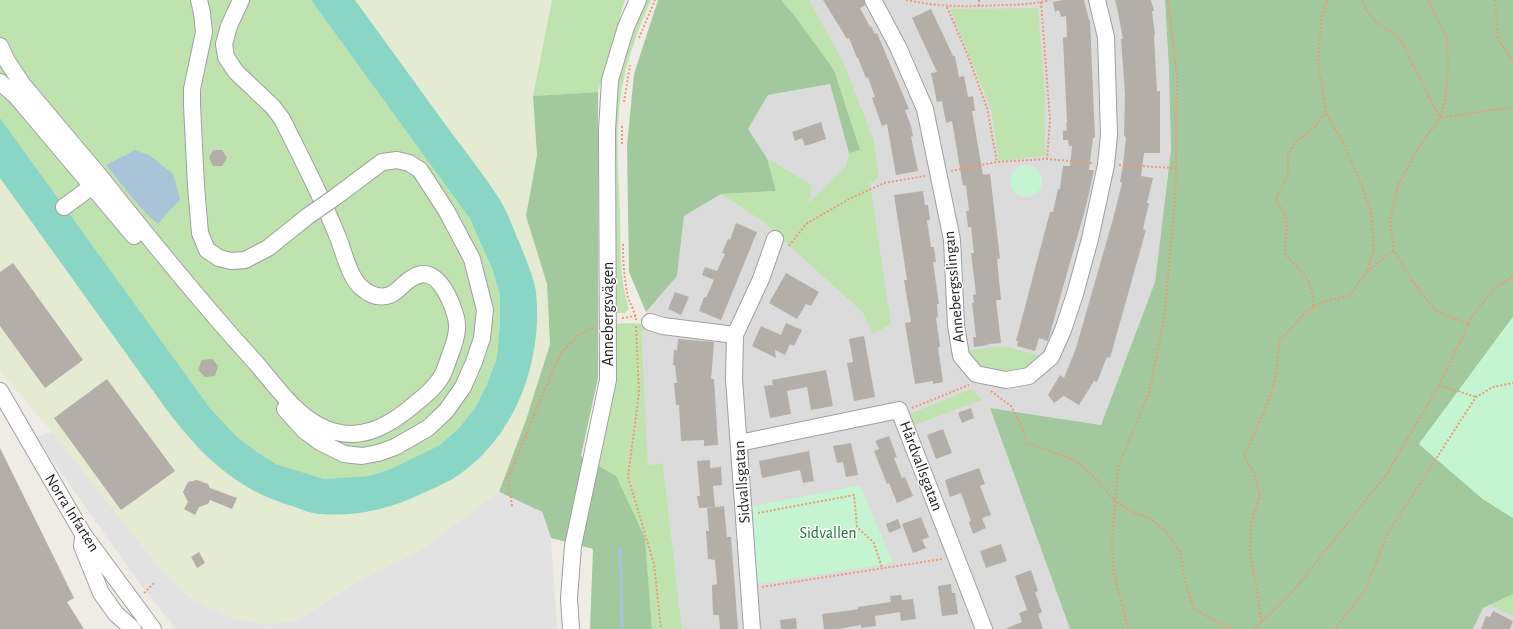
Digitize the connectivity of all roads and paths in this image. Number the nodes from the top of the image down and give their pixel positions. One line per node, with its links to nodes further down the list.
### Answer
1 (199, 0): 35 (street, bridge)
2 (241, 0): 35 (street)
3 (638, 0): 44 (street, Annebergsvägen)
4 (655, 0): 22 (path)
5 (872, 0): 47 (street, Annebergsslingan)
6 (906, 0): 18 (path)
7 (925, 0): 18 (path)
8 (979, 0): 21 (path)
9 (1030, 0): 19 (path)
10 (1050, 0): 17 (path)
11 (1097, 0): 47 (street)
12 (1168, 0): 54 (path)
13 (1328, 0): 29 (path)
14 (1362, 0): 30 (path)
15 (1428, 0): 30 (path)
16 (1495, 0): 24 (path)
17 (1041, 2): 19 (path); 33 (path)
18 (925, 4): 20 (path)
19 (1030, 4): 21 (path)
20 (947, 7): 21 (path); 34 (path)
21 (979, 7)
22 (637, 42)
23 (0, 46): 35 (street)
24 (1513, 61)
25 (631, 63): 27 (path)
26 (0, 82): 35 (street)
27 (623, 105)
28 (1513, 107): 30 (path)
29 (1326, 112): 40 (path); 42 (path)
30 (1440, 118): 39 (path)
31 (622, 120): 32 (path)
32 (622, 150)
33 (1047, 159)
34 (997, 162)
35 (97, 183): 36 (street)
36 (64, 207)
37 (622, 238): 43 (path)
38 (775, 240): 46 (street, Sidvallsgatan)
39 (1394, 250): 40 (path); 45 (path)
40 (1366, 273): 42 (path)
41 (1513, 276): 45 (path)
42 (1314, 307): 61 (path)
43 (643, 319): 44 (path); 46 (street); 65 (path)
44 (608, 320): 55 (path); 64 (street, Annebergsvägen)
45 (1468, 324): 49 (path)
46 (735, 335): 53 (street, Sidvallsgatan)
47 (976, 374): 52 (path); 54 (path)
48 (1513, 383): 51 (path)
49 (1440, 385): 51 (path); 61 (path)
50 (0, 391): 57 (street, Norra Infarten)
51 (1476, 397): 71 (path)
52 (900, 413): 53 (street, Hårdvallsgatan); 58 (street, Hårdvallsgatan)
53 (739, 443): 56 (street, Sidvallsgatan)
54 (1115, 501): 68 (path); 69 (path)
55 (512, 506)
56 (744, 516): 59 (path); 60 (street, Sidvallsgatan)
57 (83, 534): 62 (street); 63 (street, Norra Infarten)
58 (956, 557): 59 (path); 67 (street, Hårdvallsgatan)
59 (882, 568): 60 (path)
60 (749, 588): 66 (street, Sidvallsgatan)
61 (1261, 622): 70 (path)
62 (133, 629)
63 (153, 629)
64 (571, 629)
65 (660, 629)
66 (752, 629)
67 (983, 629)
68 (1128, 629)
69 (1230, 629)
70 (1254, 629)
71 (1335, 629)

